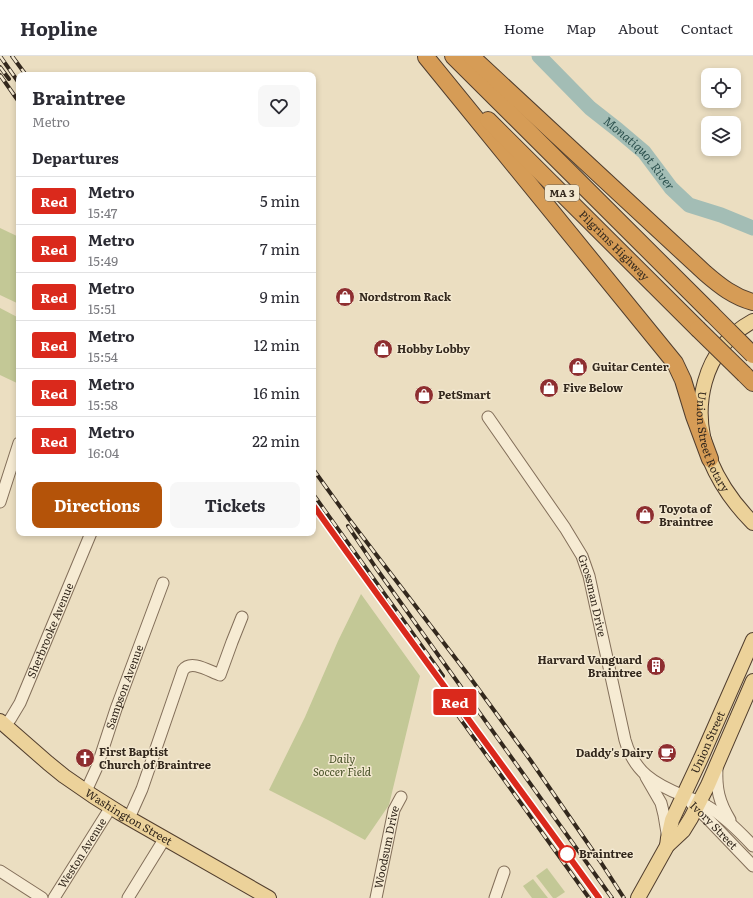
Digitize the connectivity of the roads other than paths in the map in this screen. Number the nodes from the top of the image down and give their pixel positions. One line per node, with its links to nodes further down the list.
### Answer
1 (453, 56): 6 (highway, Pilgrims Highway / MA 3, bridge)
2 (470, 56): 4 (highway)
3 (425, 57): 7 (highway, Pilgrims Highway / MA 3, bridge); 10 (highway)
4 (753, 302)
5 (753, 321): 10 (main road, Union Street Rotary)
6 (753, 355)
7 (748, 379)
8 (488, 417): 22 (street, Grossman Drive)
9 (16, 452): 11 (street)
10 (710, 459): 12 (main road, Union Street Rotary)
11 (0, 502)
12 (739, 508): 13 (main road, Union Street Rotary); 14 (main road)
13 (753, 523)
14 (753, 529)
15 (90, 536): 20 (street, Sherbrooke Avenue)
16 (163, 583): 23 (street, Sampson Avenue)
17 (242, 617): 28 (street)
18 (753, 640): 24 (main road, Union Street)
19 (753, 681): 21 (main road, Union Street)
20 (2, 724): 23 (main road, Washington Street)
21 (718, 760): 26 (main road, Union Street); 29 (street)
22 (644, 773): 24 (street, Grossman Drive); 31 (street)
23 (86, 791): 27 (main road, Washington Street)
24 (684, 796): 26 (street, Ivory Street); 31 (main road, Union Street)
25 (401, 797): 40 (street, Woodsum Drive)
26 (698, 805): 29 (street, Ivory Street); 31 (main road, Union Street); 33 (street, Ivory Street)
27 (111, 808): 28 (main road, Washington Street); 37 (street, Weston Avenue)
28 (129, 818): 30 (main road, Washington Street)
29 (739, 832): 32 (street, Ivory Street)
30 (165, 838): 38 (street); 39 (main road, Washington Street)
31 (667, 842): 42 (main road, Union Street)
32 (753, 846)
33 (752, 866)
34 (0, 871): 36 (street)
35 (504, 872): 41 (street)
36 (42, 898)
37 (54, 898)
38 (128, 898)
39 (269, 898)
40 (376, 898)
41 (495, 898)
42 (638, 898)

